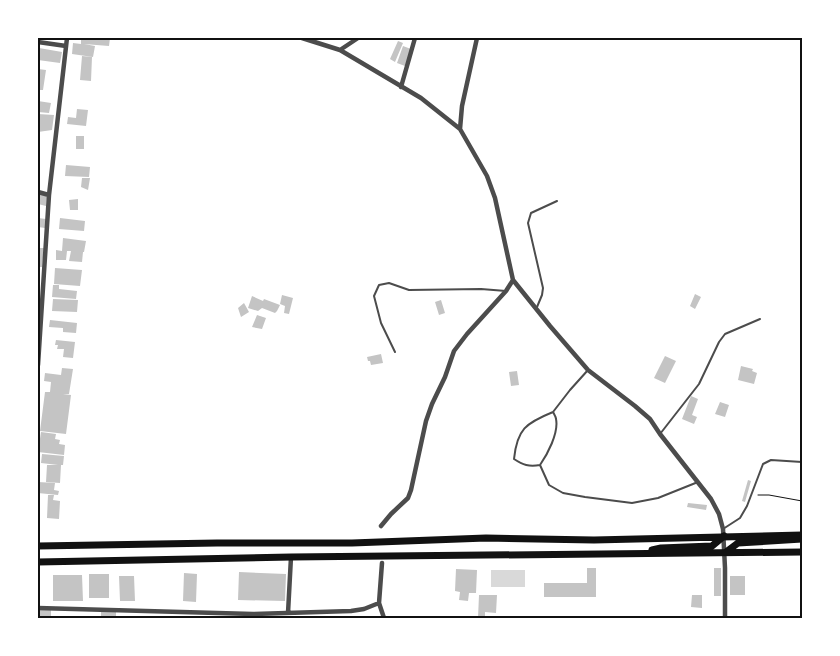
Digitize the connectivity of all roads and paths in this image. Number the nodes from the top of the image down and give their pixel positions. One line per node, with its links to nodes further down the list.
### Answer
1 (67, 38): 7 (street)
2 (302, 38): 8 (street)
3 (358, 38): 8 (street)
4 (415, 38): 9 (street)
5 (477, 38): 10 (street)
6 (38, 42): 7 (street)
7 (66, 46): 12 (street)
8 (340, 50): 9 (street)
9 (401, 87): 10 (street)
10 (460, 129): 14 (street)
11 (38, 192): 12 (street)
12 (49, 195): 19 (street)
13 (557, 200): 16 (lane)
14 (513, 280): 15 (street); 16 (street)
15 (506, 291): 18 (lane); 28 (street)
16 (536, 309): 20 (street)
17 (760, 319): 22 (lane)
18 (395, 352)
19 (38, 364)
20 (588, 370): 21 (lane); 22 (street)
21 (553, 412): 24 (lane); 24 (lane)
22 (660, 434): 25 (street)
23 (802, 462): 26 (lane)
24 (540, 465): 25 (lane)
25 (698, 482): 29 (street)
26 (752, 495): 27 (path); 29 (lane)
27 (802, 502)
28 (382, 526)
29 (723, 532): 30 (main road); 32 (main road); 33 (street); 35 (main road)
30 (802, 535)
31 (802, 539): 33 (main road)
32 (38, 546)
33 (724, 552): 34 (main road); 35 (main road); 43 (street)
34 (802, 552)
35 (647, 553): 36 (main road)
36 (291, 557): 37 (main road); 41 (street)
37 (38, 562)
38 (382, 563): 39 (street)
39 (379, 603): 41 (street); 42 (street)
40 (38, 608): 41 (street)
41 (288, 613)
42 (384, 618)
43 (725, 618)

